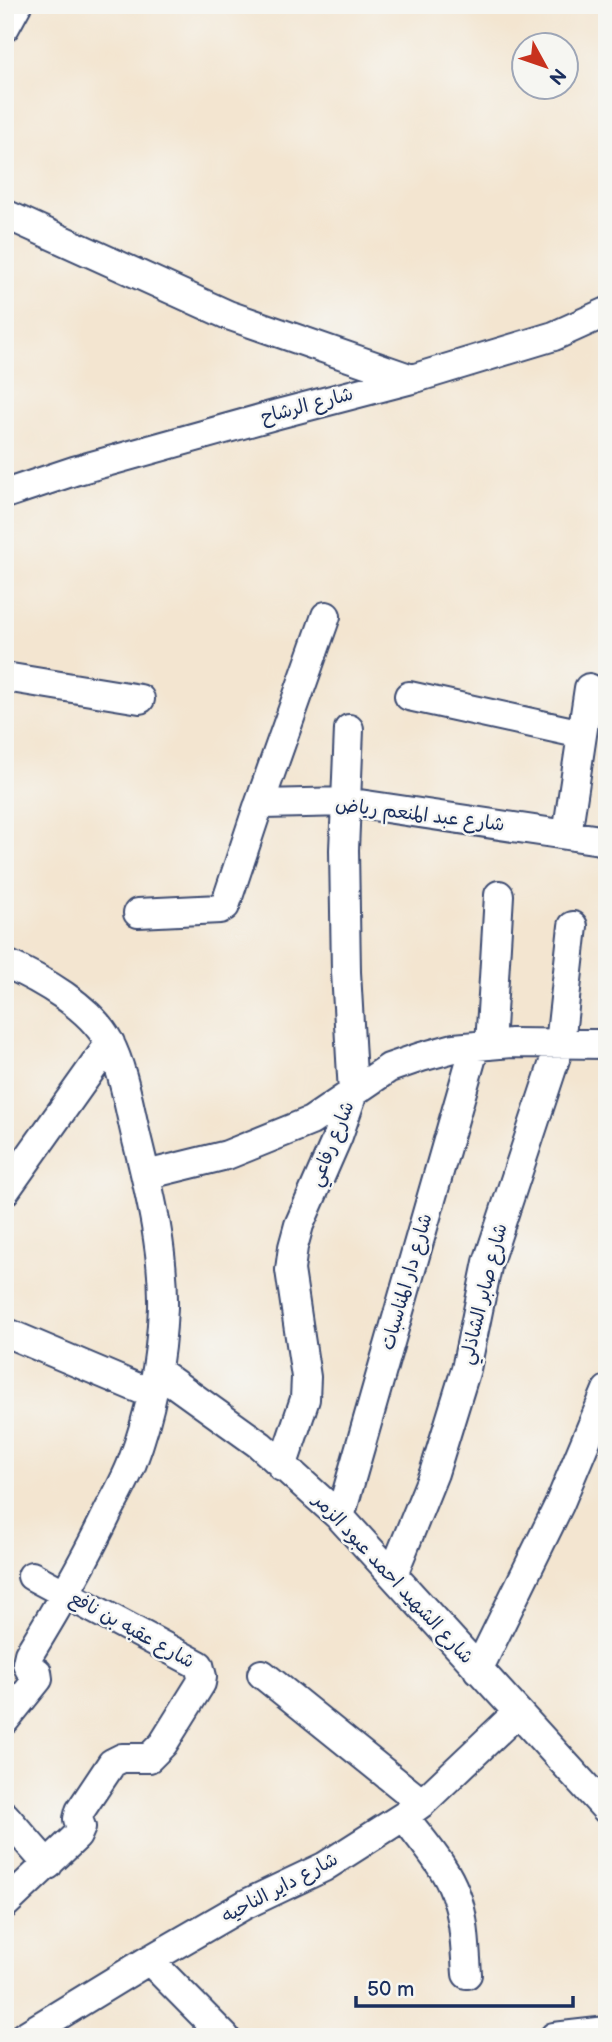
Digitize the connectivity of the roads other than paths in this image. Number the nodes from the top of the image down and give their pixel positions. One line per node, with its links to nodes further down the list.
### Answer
1 (17, 5): 2 (street)
2 (5, 27)
3 (5, 214): 5 (street)
4 (607, 312): 5 (street, شارع الرشاح)
5 (412, 379): 6 (street, شارع الرشاح)
6 (5, 494)
7 (326, 616): 15 (street)
8 (5, 677): 11 (street)
9 (589, 688): 13 (street)
10 (409, 696): 13 (street)
11 (140, 699)
12 (349, 729): 14 (street, شارع رفاعي)
13 (582, 734): 16 (street)
14 (346, 802): 15 (street, شارع عبد المنعم رياض); 16 (street, شارع عبد المنعم رياض); 26 (street, شارع رفاعي)
15 (259, 805): 19 (street)
16 (567, 835): 17 (street, شارع عبد المنعم رياض)
17 (607, 841)
18 (499, 895): 25 (street, شارع دار المناسبات)
19 (138, 913)
20 (573, 926): 23 (street, شارع صابر الشاذلي)
21 (5, 962): 22 (street)
22 (110, 1043): 27 (street); 28 (street)
23 (560, 1044): 24 (street); 25 (street); 34 (street, شارع صابر الشاذلي)
24 (607, 1044)
25 (482, 1046): 26 (street); 33 (street, شارع دار المناسبات)
26 (353, 1093): 27 (street); 32 (street, شارع رفاعي)
27 (146, 1175): 30 (street)
28 (5, 1191)
29 (5, 1332): 30 (street, شارع الشهيد احمد عبود الزمر)
30 (155, 1383): 32 (street, شارع الشهيد احمد عبود الزمر); 36 (street)
31 (607, 1390): 37 (street)
32 (282, 1467): 33 (street, شارع الشهيد احمد عبود الزمر)
33 (340, 1517): 34 (street, شارع الشهيد احمد عبود الزمر)
34 (393, 1574): 37 (street, شارع الشهيد احمد عبود الزمر)
35 (32, 1576): 36 (street, شارع عقبه بن نافع)
36 (66, 1594): 40 (street); 44 (street, شارع عقبه بن نافع)
37 (478, 1670): 39 (street, شارع الشهيد احمد عبود الزمر)
38 (262, 1674): 41 (street)
39 (517, 1713): 41 (street, شارع داير الناحيه); 42 (street, شارع الشهيد احمد عبود الزمر)
40 (5, 1720)
41 (413, 1810): 46 (street, شارع داير الناحيه); 47 (street)
42 (607, 1810)
43 (5, 1816): 44 (street)
44 (48, 1865): 45 (street, شارع عقبه بن نافع)
45 (5, 1903)
46 (149, 1960): 49 (street, شارع داير الناحيه); 50 (street)
47 (467, 1974)
48 (607, 2031): 51 (street)
49 (23, 2037)
50 (225, 2037)
51 (554, 2037)

